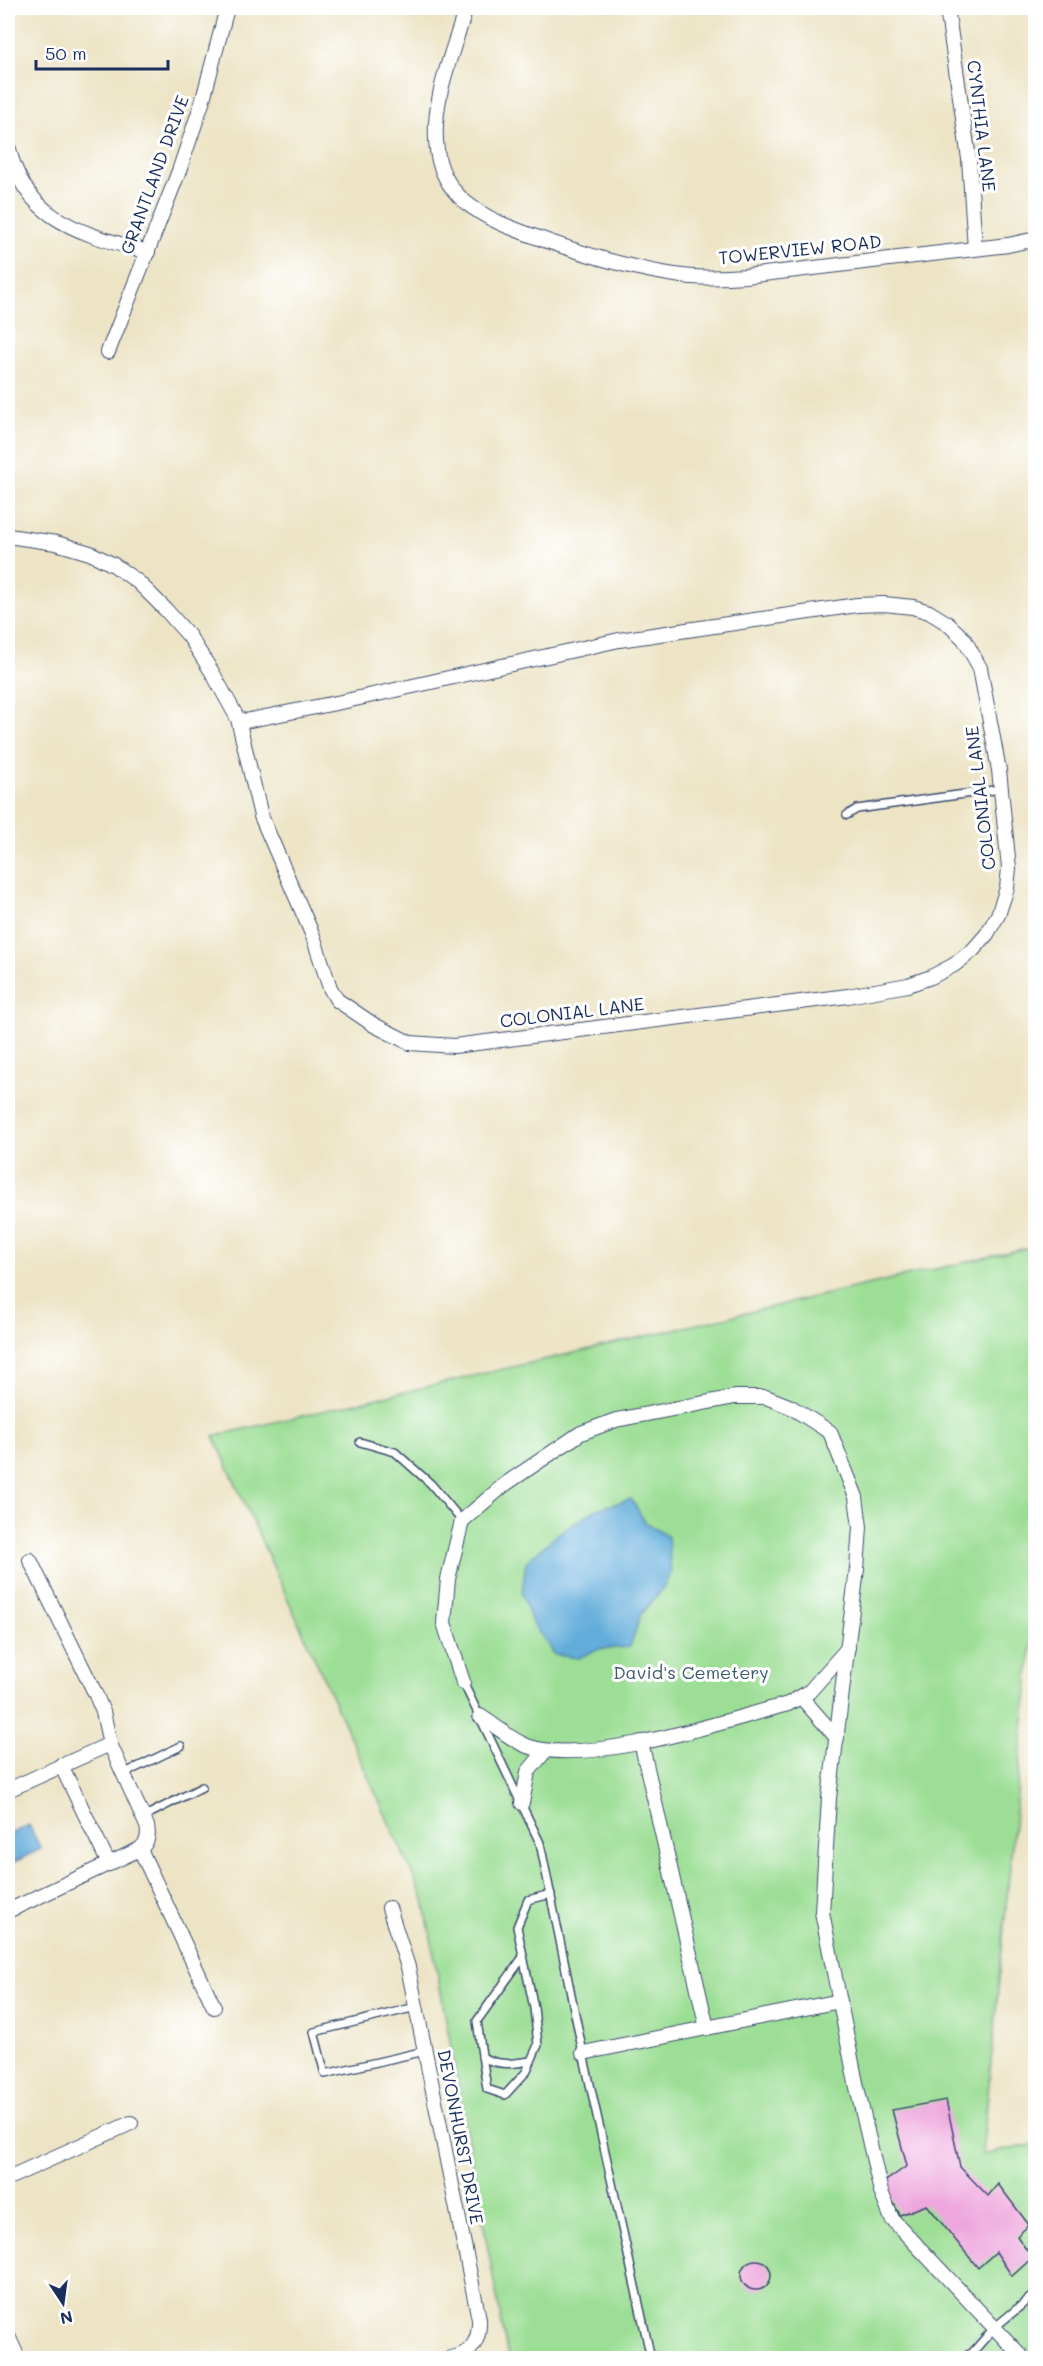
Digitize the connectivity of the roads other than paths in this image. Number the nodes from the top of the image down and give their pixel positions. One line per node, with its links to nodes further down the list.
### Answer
1 (227, 8): 7 (street, GRANTLAND DRIVE)
2 (466, 8): 6 (street, TOWERVIEW ROAD)
3 (947, 8): 6 (street, CYNTHIA LANE)
4 (8, 145): 7 (street)
5 (1035, 239): 6 (street, TOWERVIEW ROAD)
6 (975, 249)
7 (148, 252): 8 (street, GRANTLAND DRIVE)
8 (108, 352)
9 (8, 536): 10 (street, COLONIAL LANE)
10 (238, 719): 11 (street, COLONIAL LANE); 11 (street, COLONIAL LANE)
11 (1001, 789): 12 (lane)
12 (847, 815)
13 (360, 1442): 14 (lane)
14 (462, 1521): 16 (street); 17 (street)
15 (30, 1560): 22 (street)
16 (848, 1648): 18 (street); 20 (street)
17 (464, 1682): 19 (lane)
18 (801, 1697): 20 (street); 21 (street)
19 (480, 1716): 24 (street); 29 (lane)
20 (837, 1738): 37 (street)
21 (641, 1742): 24 (street); 40 (street)
22 (110, 1744): 25 (street); 26 (street)
23 (182, 1746): 26 (lane)
24 (545, 1750): 29 (street)
25 (61, 1765): 28 (street); 32 (street)
26 (123, 1774): 30 (street)
27 (202, 1787): 30 (lane)
28 (8, 1790)
29 (522, 1803): 33 (lane)
30 (143, 1817): 31 (street)
31 (140, 1849): 32 (street); 38 (street)
32 (109, 1864): 35 (street)
33 (551, 1894): 36 (lane); 42 (lane)
34 (389, 1908): 39 (street, DEVONHURST DRIVE)
35 (8, 1911)
36 (523, 1957): 43 (lane); 44 (lane)
37 (840, 2001): 40 (street); 48 (street)
38 (214, 2007)
39 (416, 2007): 41 (street, DEVONHURST DRIVE); 41 (lane)
40 (707, 2028): 42 (street)
41 (425, 2051): 51 (street, DEVONHURST DRIVE)
42 (583, 2053): 52 (lane)
43 (482, 2057): 44 (lane); 44 (lane)
44 (531, 2061)
45 (130, 2123): 46 (street)
46 (8, 2178)
47 (1035, 2294): 48 (lane)
48 (994, 2328): 53 (lane); 54 (street)
49 (8, 2336): 50 (street)
50 (18, 2358)
51 (451, 2358)
52 (651, 2358)
53 (960, 2358)
54 (1023, 2358)

